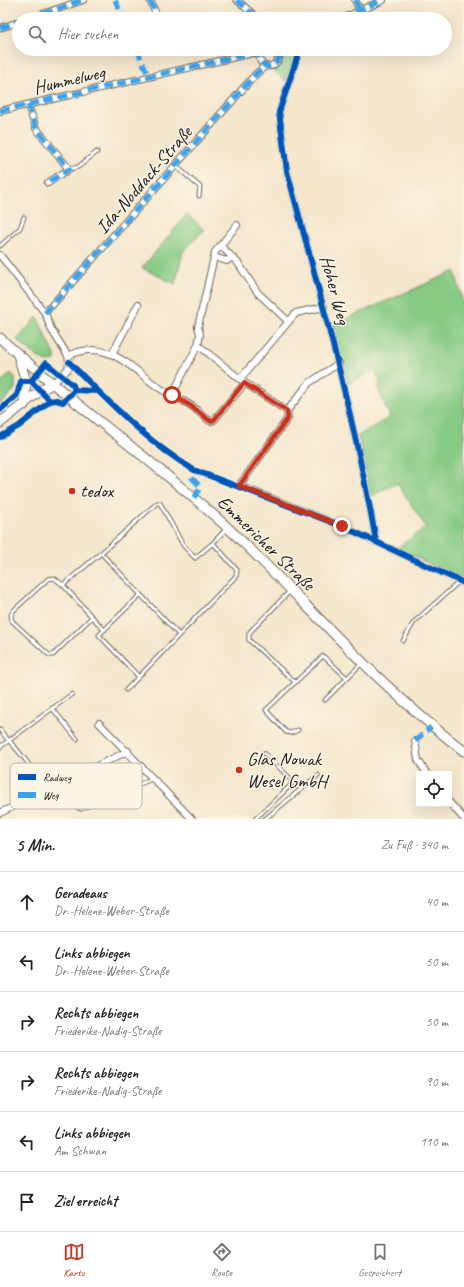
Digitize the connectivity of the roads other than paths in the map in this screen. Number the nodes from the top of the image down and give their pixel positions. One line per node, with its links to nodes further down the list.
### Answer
1 (83, 0): 7 (street)
2 (150, 0): 8 (street)
3 (237, 0): 9 (street)
4 (355, 0): 6 (street)
5 (383, 0): 6 (street)
6 (360, 11)
7 (48, 12)
8 (155, 12)
9 (250, 12)
10 (12, 24): 11 (street)
11 (0, 28)
12 (237, 56): 17 (street, Hummelweg)
13 (260, 56): 16 (street)
14 (279, 56): 16 (street, Ida-Noddack-Straße)
15 (298, 56): 32 (street, Hoher Weg)
16 (265, 66): 20 (street, Ida-Noddack-Straße)
17 (28, 104): 18 (street, Hummelweg); 21 (street)
18 (0, 111)
19 (97, 152): 21 (lane)
20 (176, 166): 23 (lane); 33 (street, Ida-Noddack-Straße)
21 (69, 169): 22 (street)
22 (48, 183)
23 (199, 196)
24 (24, 217): 26 (lane)
25 (237, 226): 27 (street)
26 (0, 246)
27 (221, 246): 29 (street); 30 (street)
28 (0, 255): 33 (street)
29 (214, 257): 30 (street); 36 (street)
30 (232, 257): 34 (street)
31 (138, 305): 38 (street)
32 (324, 307): 34 (street); 40 (street, Hoher Weg)
33 (45, 313): 39 (street)
34 (288, 320): 41 (street)
35 (0, 338): 37 (main road, Emmericher Straße)
36 (198, 345): 41 (street); 43 (street)
37 (17, 353): 42 (main road, Emmericher Straße); 44 (main road)
38 (112, 354): 39 (street); 43 (street)
39 (68, 356): 42 (street)
40 (339, 363): 45 (street); 48 (street, Hoher Weg)
41 (242, 381): 43 (street); 45 (street)
42 (53, 382): 44 (main road); 47 (main road, Emmericher Straße)
43 (172, 395)
44 (24, 405): 46 (main road)
45 (287, 411): 48 (street)
46 (0, 423)
47 (227, 528): 49 (lane); 53 (main road, Emmericher Straße)
48 (376, 541): 51 (street)
49 (213, 543): 50 (lane); 57 (lane)
50 (101, 553): 52 (lane); 54 (lane)
51 (462, 582): 58 (lane)
52 (63, 585): 55 (lane); 55 (lane)
53 (291, 590): 59 (main road, Emmericher Straße); 62 (lane)
54 (140, 595): 56 (lane); 57 (lane)
55 (92, 617): 56 (lane)
56 (104, 630): 60 (lane)
57 (179, 635): 60 (lane)
58 (403, 641)
59 (362, 663): 61 (lane); 74 (main road, Emmericher Straße)
60 (139, 677): 63 (lane)
61 (347, 678): 62 (lane); 65 (lane)
62 (295, 682): 69 (lane)
63 (126, 690)
64 (72, 694): 66 (lane)
65 (325, 700)
66 (52, 708): 70 (lane); 71 (lane)
67 (99, 722): 75 (street)
68 (0, 730): 71 (lane)
69 (298, 730)
70 (78, 739)
71 (8, 741): 73 (lane); 77 (lane)
72 (415, 742): 81 (street)
73 (0, 747)
74 (464, 751)
75 (128, 752): 78 (street); 79 (street)
76 (264, 753): 89 (lane)
77 (27, 763)
78 (105, 763)
79 (139, 763)
80 (142, 766): 83 (street)
81 (425, 771)
82 (318, 775): 90 (lane)
83 (154, 778): 84 (lane); 88 (street)
84 (142, 783)
85 (452, 805): 91 (street)
86 (10, 808): 87 (street)
87 (0, 813)
88 (192, 819)
89 (255, 819)
90 (265, 819)
91 (464, 819)

